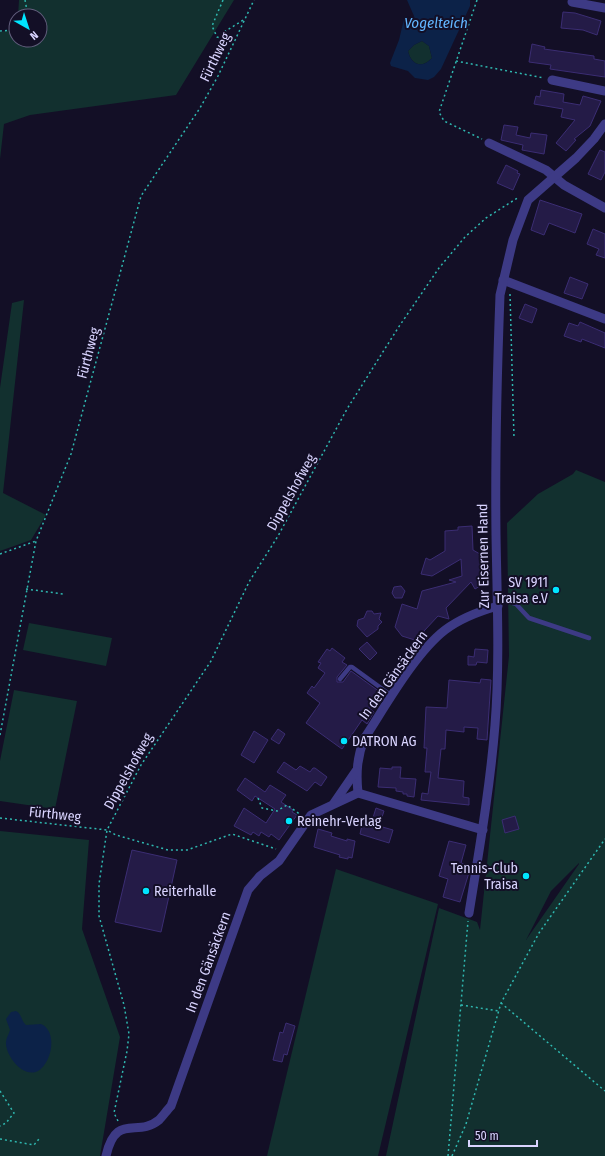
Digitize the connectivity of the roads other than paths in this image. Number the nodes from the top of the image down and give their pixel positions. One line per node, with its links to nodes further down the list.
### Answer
1 (572, 2): 2 (street)
2 (605, 8)
3 (552, 80): 4 (street)
4 (605, 91)
5 (605, 124): 7 (street)
6 (489, 143): 7 (street)
7 (554, 176): 8 (street); 9 (street, Zur Eisernen Hand)
8 (605, 208)
9 (503, 280): 10 (street); 11 (street, Zur Eisernen Hand)
10 (605, 319)
11 (498, 602): 12 (lane); 14 (street, In den Gänsäckern); 18 (street, Zur Eisernen Hand)
12 (589, 638)
13 (340, 679): 14 (lane)
14 (392, 696): 15 (street, In den Gänsäckern)
15 (356, 771): 16 (street, In den Gänsäckern); 17 (street, In den Gänsäckern)
16 (358, 793): 17 (street, In den Gänsäckern); 18 (street)
17 (333, 804): 20 (street, In den Gänsäckern)
18 (482, 830): 19 (street, Zur Eisernen Hand)
19 (469, 913)
20 (106, 1156)

